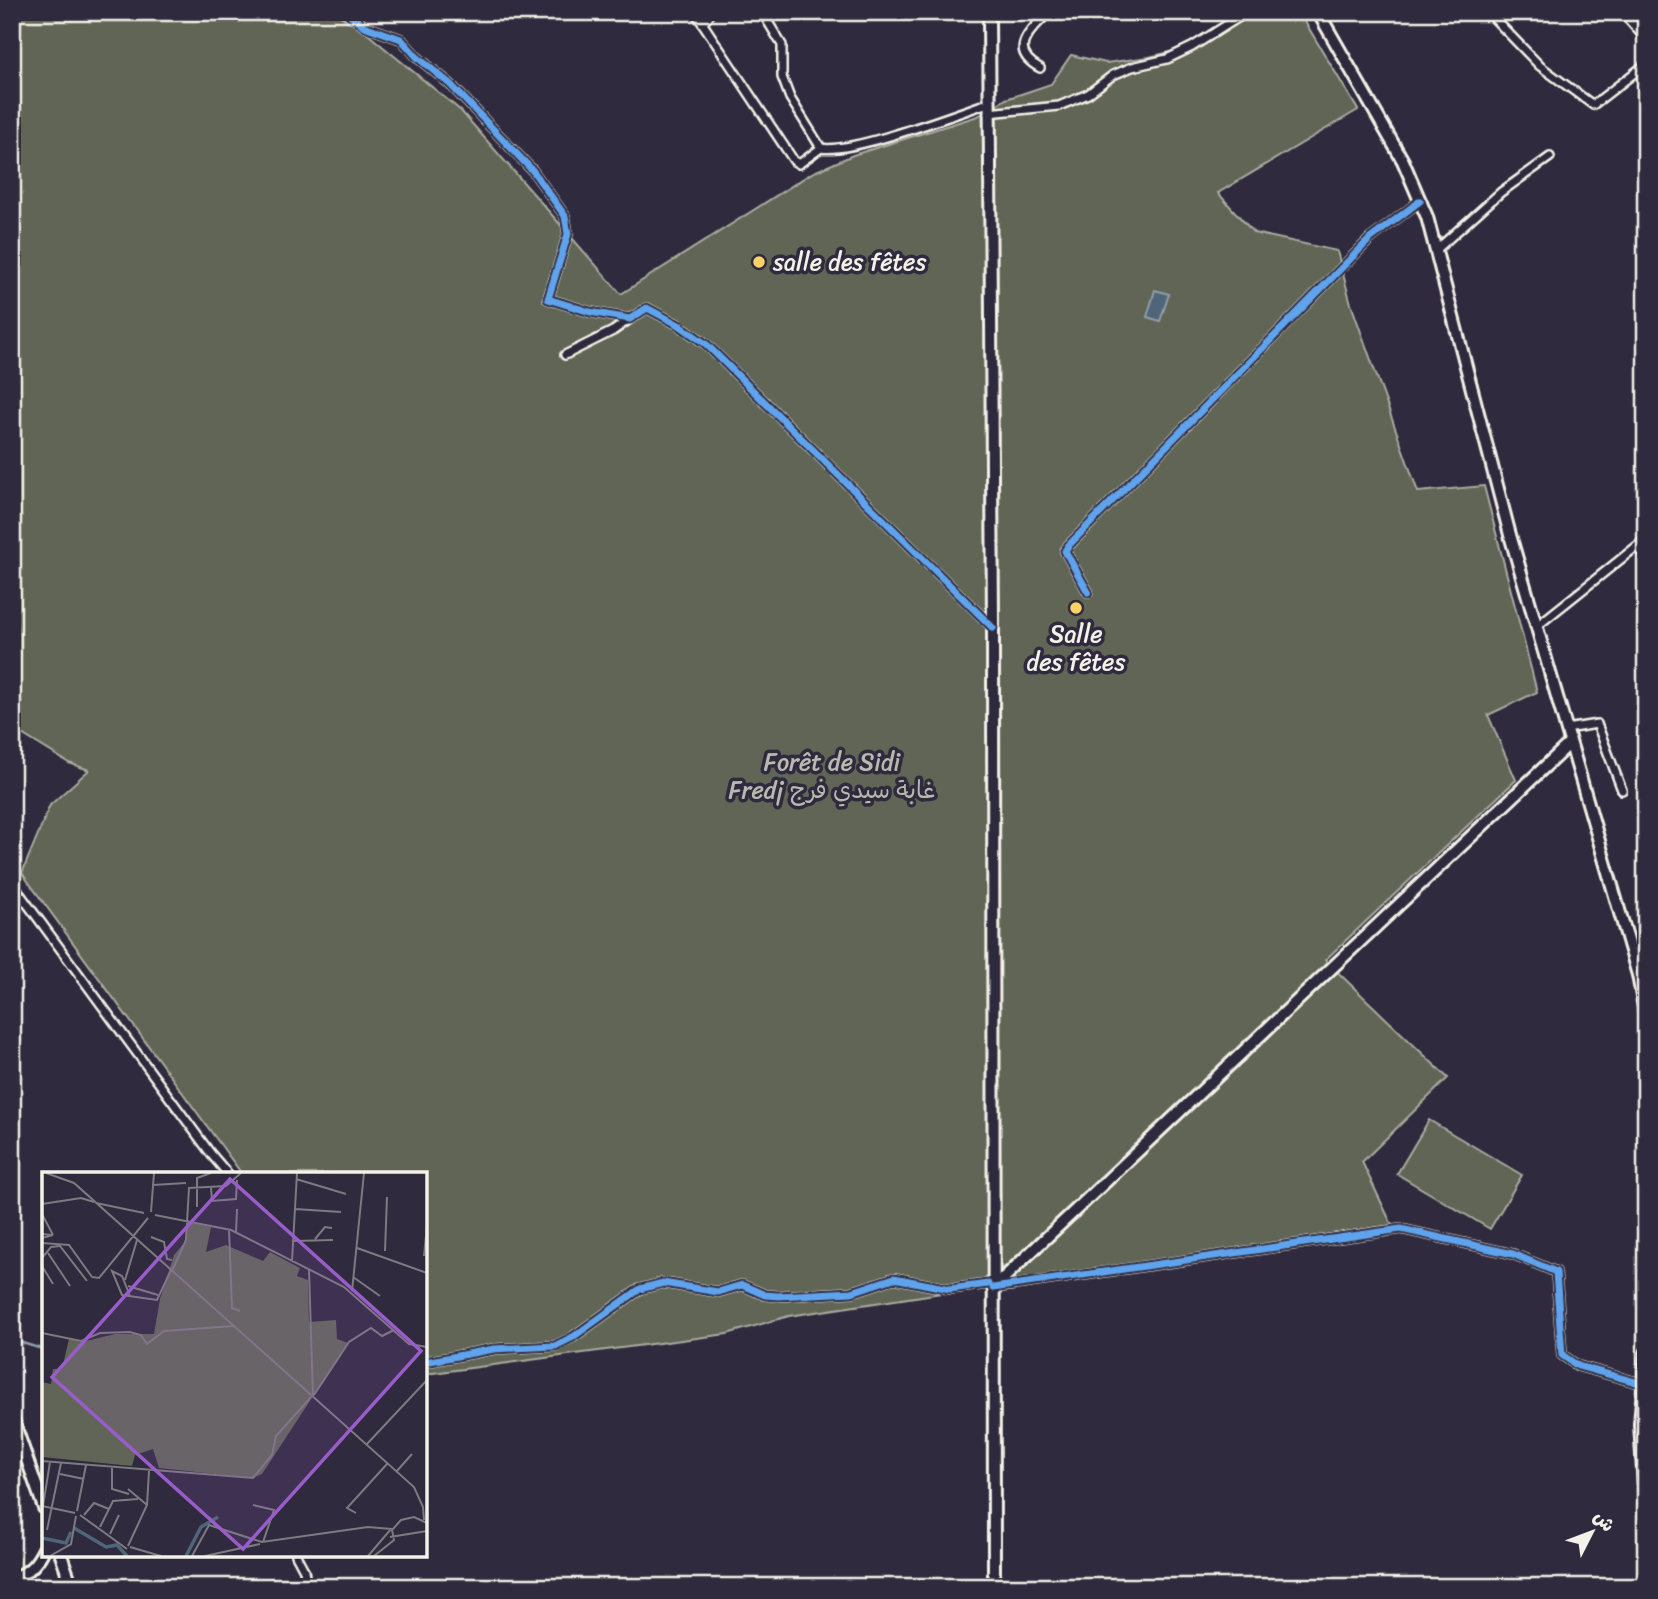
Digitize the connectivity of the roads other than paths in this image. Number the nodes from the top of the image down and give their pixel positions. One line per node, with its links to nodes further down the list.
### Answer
1 (347, 12): 21 (street)
2 (695, 12): 11 (street)
3 (712, 12): 11 (street)
4 (762, 12): 17 (street)
5 (989, 12): 16 (main road)
6 (1049, 12): 15 (street)
7 (1247, 12): 16 (street)
8 (1318, 12): 19 (main road)
9 (1488, 12): 14 (street)
10 (1623, 13): 12 (main road); 13 (street)
11 (702, 23): 17 (street)
12 (1646, 25)
13 (1646, 39)
14 (1646, 64)
15 (1040, 68)
16 (988, 108): 17 (street); 28 (main road)
17 (821, 148)
18 (1550, 157): 20 (street)
19 (1420, 201): 20 (main road); 26 (street)
20 (1436, 251): 27 (main road)
21 (630, 319): 22 (street); 28 (street)
22 (565, 355)
23 (1646, 539): 24 (street)
24 (1636, 547): 25 (street); 27 (street)
25 (1646, 556)
26 (1088, 592)
27 (1537, 626): 29 (main road)
28 (993, 628): 35 (main road)
29 (1566, 729): 30 (main road); 31 (street)
30 (1570, 743): 33 (main road); 35 (main road)
31 (1622, 790)
32 (12, 883): 34 (street)
33 (1646, 1018)
34 (226, 1172)
35 (991, 1286): 37 (street); 38 (street); 48 (main road)
36 (1646, 1353): 38 (main road)
37 (427, 1362)
38 (1643, 1384): 41 (main road)
39 (12, 1417): 40 (main road)
40 (42, 1502)
41 (1646, 1518)
42 (42, 1553): 45 (main road)
43 (62, 1557): 46 (main road)
44 (297, 1557): 47 (street)
45 (12, 1578)
46 (72, 1587)
47 (299, 1587)
48 (994, 1587)

